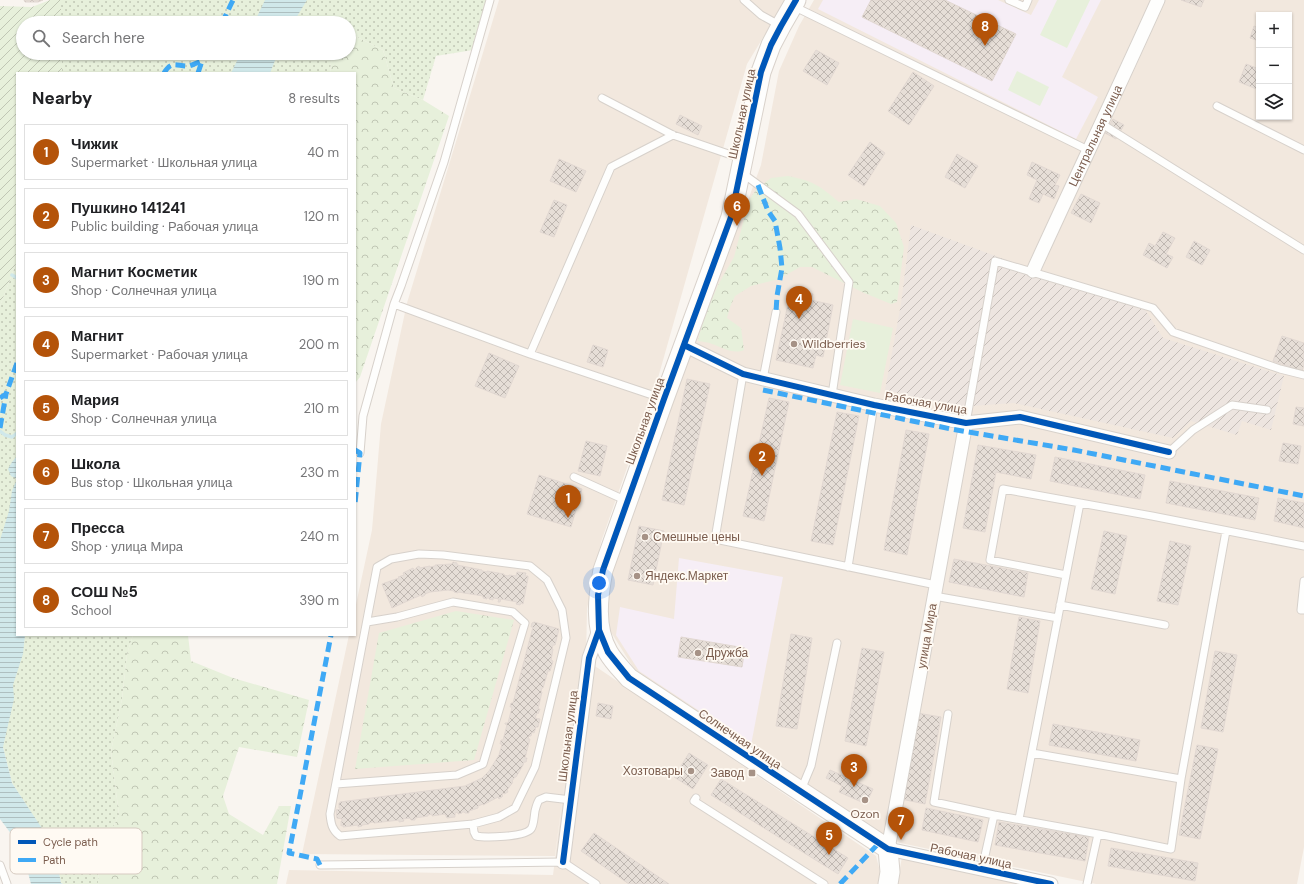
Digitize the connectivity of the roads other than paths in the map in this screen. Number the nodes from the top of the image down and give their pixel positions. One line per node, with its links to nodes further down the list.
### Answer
1 (490, 0): 17 (lane)
2 (744, 0): 7 (lane)
3 (1009, 0): 4 (lane)
4 (1028, 0)
5 (1158, 0): 10 (street, Центральная улица)
6 (795, 3): 7 (street, Школьная улица); 12 (lane)
7 (781, 26): 14 (street, Школьная улица)
8 (602, 98): 11 (lane)
9 (1217, 106): 13 (lane)
10 (1102, 124): 12 (street, Центральная улица); 15 (lane)
11 (673, 135): 14 (lane); 20 (lane)
12 (1088, 150): 16 (street, Центральная улица)
13 (1304, 150)
14 (742, 165): 19 (street, Школьная улица); 24 (lane)
15 (1304, 250)
16 (1032, 272): 22 (lane); 28 (lane)
17 (394, 304): 20 (lane); 30 (lane)
18 (776, 312): 23 (lane)
19 (684, 345): 21 (street, Рабочая улица); 25 (street, Школьная улица)
20 (530, 354): 25 (lane)
21 (743, 374): 23 (street, Рабочая улица); 36 (lane)
22 (1304, 375)
23 (763, 379): 24 (street, Рабочая улица)
24 (832, 395): 26 (street, Рабочая улица)
25 (664, 399): 32 (street, Школьная улица)
26 (874, 405): 28 (street, Рабочая улица); 36 (lane)
27 (1267, 410): 29 (lane)
28 (966, 423): 29 (street, Рабочая улица); 39 (street, улица Мира)
29 (1169, 452)
30 (360, 453)
31 (574, 477): 32 (lane)
32 (627, 502): 45 (street, Школьная улица)
33 (1080, 503): 34 (lane); 37 (lane); 37 (lane)
34 (1226, 531): 35 (lane); 49 (lane)
35 (1304, 546)
36 (848, 566): 39 (lane)
37 (1066, 575): 40 (lane)
38 (1304, 580): 41 (lane)
39 (935, 591): 42 (lane); 58 (street, улица Мира)
40 (1060, 605): 42 (lane); 44 (lane)
41 (1304, 610)
42 (1058, 618): 48 (lane)
43 (367, 622): 50 (lane); 50 (lane); 56 (lane)
44 (1165, 625)
45 (599, 630): 51 (street, Солнечная улица); 53 (street, Школьная улица)
46 (837, 643): 51 (lane)
47 (948, 714): 54 (lane)
48 (1032, 754): 49 (lane); 55 (lane)
49 (1182, 779): 57 (lane)
50 (336, 784): 56 (lane)
51 (801, 792): 58 (street, Солнечная улица)
52 (696, 798): 65 (lane)
53 (571, 800): 56 (lane); 59 (street, Школьная улица)
54 (994, 815): 55 (lane); 62 (lane)
55 (1019, 819): 57 (lane)
56 (473, 824)
57 (1098, 834): 68 (lane)
58 (888, 849): 62 (street, Рабочая улица); 66 (street)
59 (563, 862): 61 (lane); 64 (lane)
60 (0, 865): 63 (lane)
61 (320, 865)
62 (982, 869): 67 (street, Рабочая улица)
63 (7, 884)
64 (596, 884)
65 (824, 884)
66 (888, 884)
67 (1051, 884)
68 (1087, 884)

